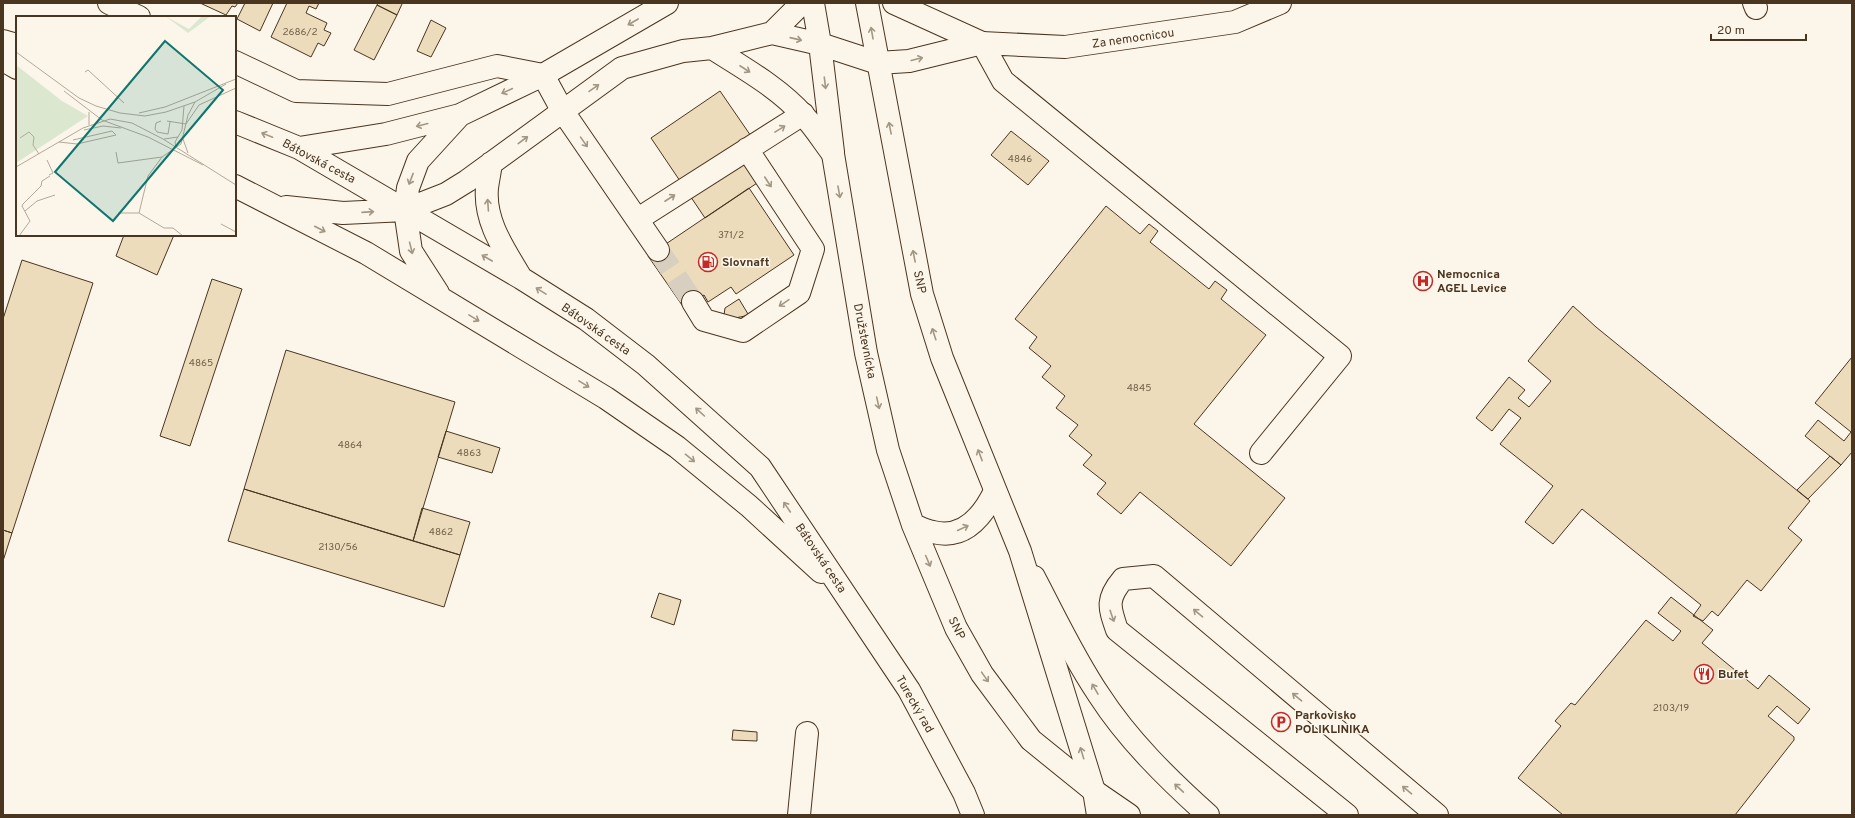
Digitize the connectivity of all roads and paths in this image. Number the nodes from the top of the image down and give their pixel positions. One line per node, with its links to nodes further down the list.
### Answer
1 (109, 3): 8 (main road)
2 (667, 3): 21 (main road, one-way to 21)
3 (802, 3): 11 (main road)
4 (813, 3): 14 (main road, Družstevnícka)
5 (867, 3): 19 (main road, one-way to 5)
6 (894, 3): 13 (main road)
7 (1280, 3): 9 (main road, Za nemocnicou)
8 (137, 16)
9 (1235, 22): 10 (main road); 13 (main road, Za nemocnicou)
10 (1264, 28)
11 (772, 33): 14 (main road, one-way to 14); 16 (main road)
12 (3, 41): 15 (main road)
13 (982, 43): 19 (main road, one-way to 13); 38 (main road)
14 (820, 44): 19 (main road); 28 (main road, Družstevnícka, one-way to 28)
15 (16, 45)
16 (712, 48): 22 (main road, one-way to 16); 23 (main road, one-way to 23)
17 (3, 60): 20 (main road)
18 (236, 62): 21 (main road)
19 (878, 63): 39 (main road, SNP, one-way to 19)
20 (16, 67)
21 (543, 75): 22 (main road); 24 (main road, one-way to 24)
22 (562, 110): 29 (main road, one-way to 22); 33 (main road, one-way to 33)
23 (803, 114): 27 (main road, one-way to 23); 28 (main road)
24 (460, 115): 26 (main road, one-way to 26); 32 (main road, one-way to 32)
25 (236, 122): 26 (main road, Bátovská cesta, one-way to 25)
26 (299, 148): 32 (main road, Bátovská cesta)
27 (747, 149): 33 (main road, one-way to 27); 37 (main road, one-way to 37)
28 (833, 154): 40 (main road, Družstevnícka, one-way to 40)
29 (491, 163): 32 (main road); 35 (main road, one-way to 29)
30 (236, 187): 31 (main road, Bátovská cesta)
31 (273, 206): 32 (main road, one-way to 32); 36 (main road, Bátovská cesta, one-way to 36)
32 (405, 210): 35 (main road, Bátovská cesta, one-way to 32); 36 (main road, one-way to 36)
33 (638, 219): 34 (main road)
34 (658, 250)
35 (521, 278): 42 (main road, Bátovská cesta, one-way to 35)
36 (440, 298): 42 (main road, Bátovská cesta, one-way to 42)
37 (693, 302)
38 (1261, 453)
39 (994, 491): 40 (main road, one-way to 39); 41 (main road, SNP)
40 (913, 525): 44 (main road, SNP, one-way to 44)
41 (1020, 551): 44 (main road, SNP, one-way to 41); 49 (main road, SNP, one-way to 41)
42 (848, 597): 46 (main road, Turecký rad)
43 (807, 733): 45 (main road)
44 (1094, 791): 47 (main road); 48 (main road, SNP)
45 (799, 815)
46 (973, 815)
47 (1098, 815)
48 (1129, 815)
49 (1208, 815)
50 (1347, 815): 51 (main road, one-way to 50)
51 (1437, 815)

